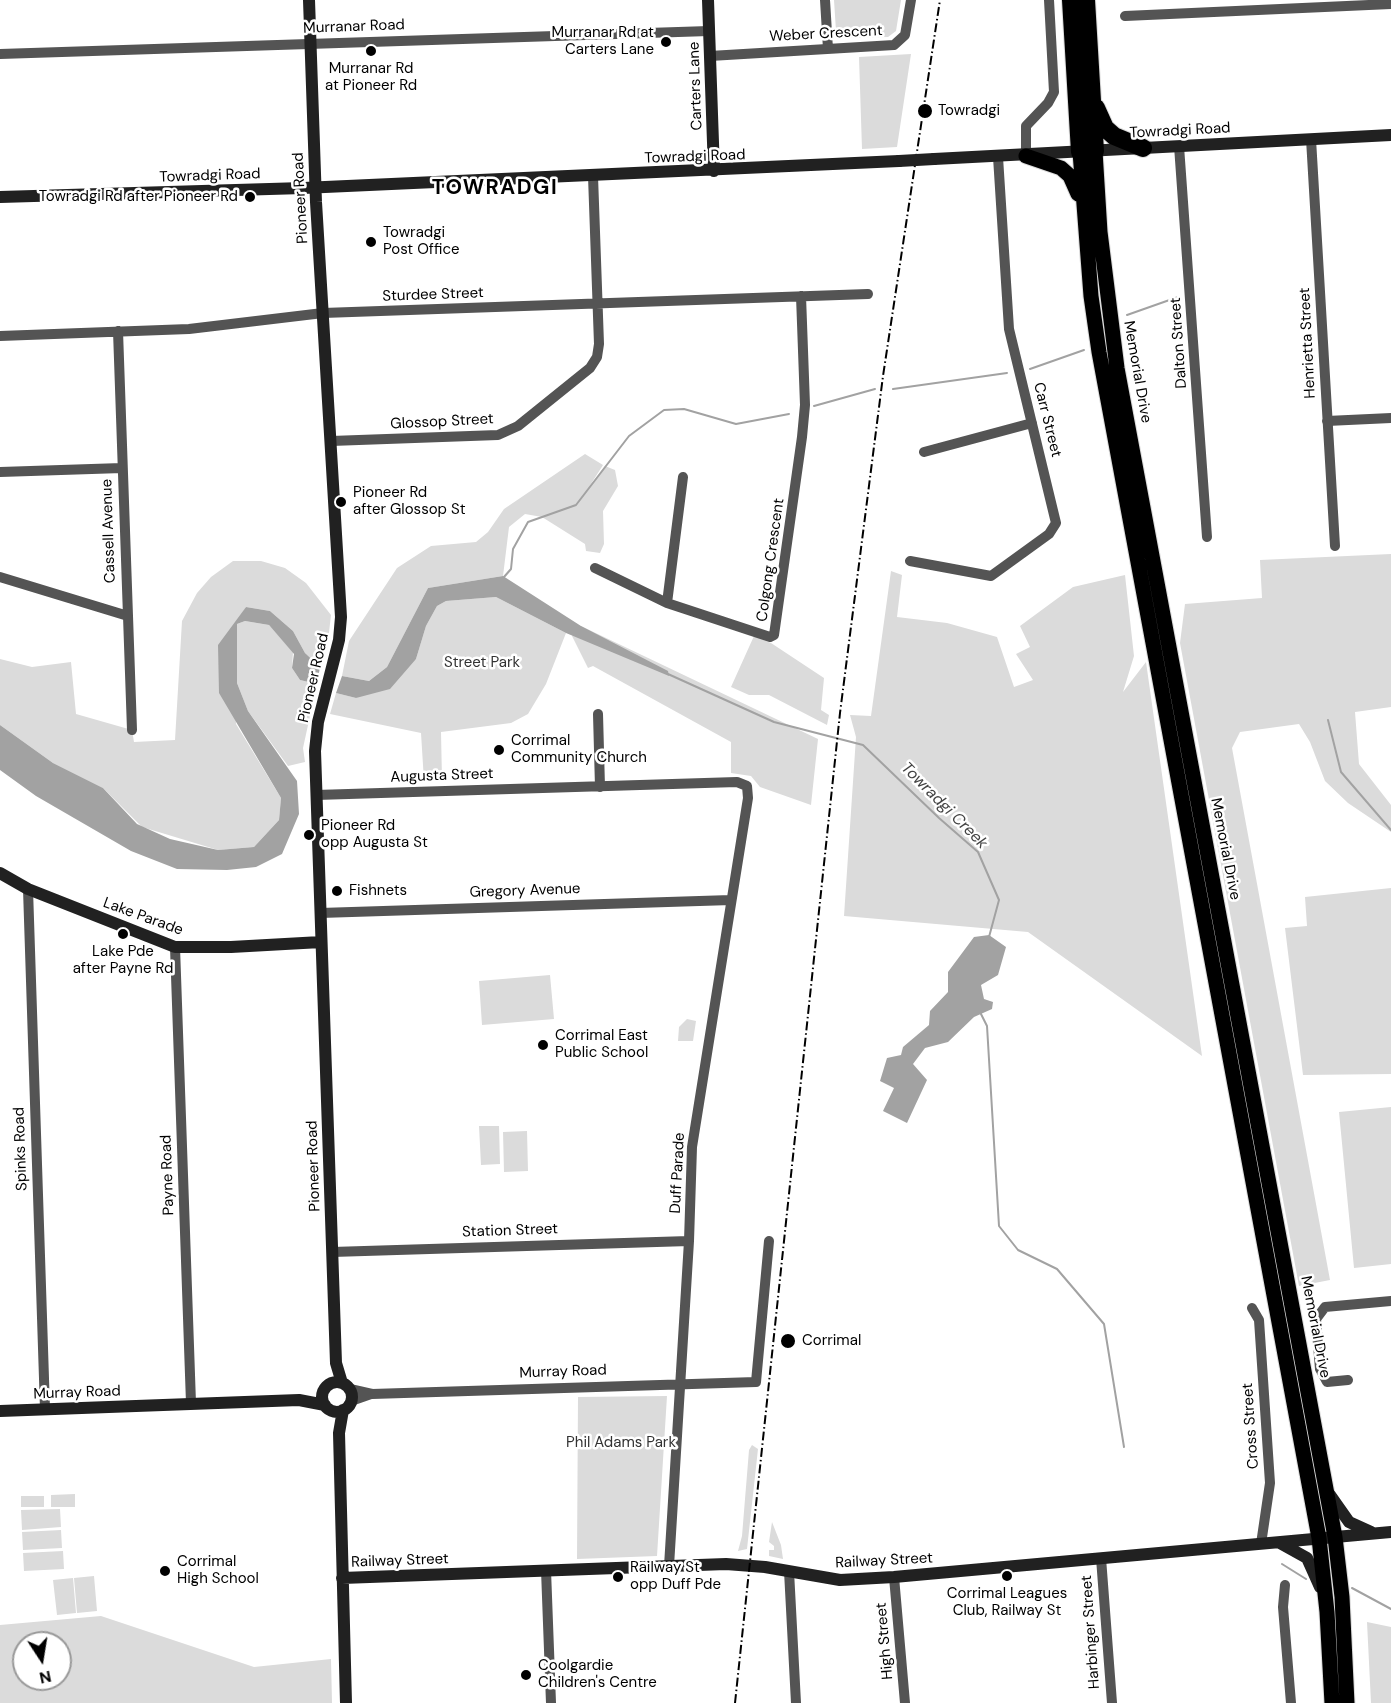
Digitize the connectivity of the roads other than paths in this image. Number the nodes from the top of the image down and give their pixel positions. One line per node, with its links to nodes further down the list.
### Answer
1 (309, 0): 12 (main road, Pioneer Road)
2 (708, 0): 11 (main road, Carters Lane)
3 (825, 0): 13 (street)
4 (911, 0): 13 (street, Weber Crescent)
5 (1049, 0): 22 (street)
6 (1071, 0): 21 (highway, Memorial Drive)
7 (1086, 0): 16 (highway, Memorial Drive)
8 (1305, 4): 9 (street); 10 (street)
9 (1391, 4)
10 (1125, 16)
11 (709, 31): 12 (street, Murranar Road); 15 (main road, Carters Lane)
12 (310, 44): 14 (street, Murranar Road); 26 (main road, Pioneer Road)
13 (828, 50): 15 (street, Weber Crescent)
14 (0, 54)
15 (710, 56): 24 (main road, Carters Lane)
16 (1091, 82): 20 (highway); 21 (highway, Memorial Drive)
17 (1391, 135): 18 (main road, Towradgi Road)
18 (1311, 139): 19 (main road, Towradgi Road); 36 (street, Henrietta Street)
19 (1179, 146): 20 (main road, Towradgi Road); 43 (street, Dalton Street)
20 (1143, 148): 21 (main road, Towradgi Road)
21 (1087, 151): 22 (main road, Towradgi Road); 28 (main road, Memorial Drive); 72 (main road, Memorial Drive)
22 (1026, 156): 23 (main road, Towradgi Road); 28 (main road)
23 (998, 158): 24 (main road, Towradgi Road, bridge); 37 (street, Carr Street)
24 (714, 171): 25 (main road, Towradgi Road)
25 (593, 176): 26 (main road, Towradgi Road); 31 (street, Glossop Street)
26 (315, 187): 27 (main road, Towradgi Road); 32 (main road, Pioneer Road)
27 (0, 197)
28 (1085, 223): 75 (main road, Memorial Drive)
29 (868, 294): 30 (street, Sturdee Street)
30 (801, 296): 31 (street, Sturdee Street); 48 (street, Colgong Crescent)
31 (598, 304): 32 (street, Sturdee Street); 38 (street, Glossop Street)
32 (323, 313): 33 (street, Sturdee Street); 38 (main road, Pioneer Road)
33 (118, 331): 34 (street, Sturdee Street); 40 (street, Cassell Avenue)
34 (0, 336)
35 (1391, 418): 36 (street)
36 (1327, 421): 44 (street, Henrietta Street)
37 (1032, 423): 39 (street); 45 (street, Carr Street)
38 (331, 441): 54 (main road, Pioneer Road)
39 (924, 452)
40 (122, 468): 41 (street); 49 (street, Cassell Avenue)
41 (0, 472)
42 (683, 477): 48 (street)
43 (1207, 537)
44 (1335, 546)
45 (910, 561)
46 (595, 568): 48 (street, Colgong Crescent)
47 (0, 577): 49 (street)
48 (667, 603)
49 (128, 616): 51 (street, Cassell Avenue)
50 (598, 714): 53 (street)
51 (132, 730)
52 (747, 786): 53 (street, Augusta Street); 57 (street, Duff Parade)
53 (600, 787): 54 (street, Augusta Street)
54 (316, 795): 58 (main road, Pioneer Road)
55 (0, 873): 56 (main road, Lake Parade)
56 (28, 889): 60 (main road, Lake Parade); 70 (street, Spinks Road)
57 (731, 900): 58 (street, Gregory Avenue); 61 (street, Duff Parade)
58 (320, 913): 59 (main road, Pioneer Road)
59 (321, 942): 60 (main road, Lake Parade); 63 (main road, Pioneer Road)
60 (176, 947): 69 (street, Payne Road)
61 (689, 1241): 63 (street, Station Street); 67 (street, Duff Parade)
62 (769, 1241): 67 (street, Murray Road)
63 (332, 1252): 68 (main road, Pioneer Road)
64 (1391, 1301): 66 (street)
65 (1252, 1308): 77 (street, Cross Street)
66 (1348, 1380)
67 (681, 1383): 68 (street, Murray Road); 79 (street, Duff Parade)
68 (337, 1397): 69 (main road, Murray Road); 83 (main road, Pioneer Road)
69 (191, 1403): 70 (main road, Murray Road)
70 (45, 1409): 71 (main road, Murray Road)
71 (0, 1411)
72 (1326, 1486): 73 (main road); 74 (main road, Memorial Drive)
73 (1385, 1533): 74 (main road, Railway Street)
74 (1335, 1537): 75 (main road, Railway Street); 93 (main road, Memorial Drive)
75 (1319, 1538): 76 (main road, Railway Street); 85 (main road, Memorial Drive)
76 (1278, 1542): 77 (main road, Railway Street); 85 (main road)
77 (1261, 1544): 78 (main road, Railway Street)
78 (1101, 1558): 82 (main road, Railway Street); 90 (street, Harbinger Street)
79 (669, 1566): 80 (main road, Railway Street); 81 (main road, Railway Street)
80 (546, 1570): 83 (main road, Railway Street); 87 (street)
81 (789, 1571): 82 (main road, Railway Street); 88 (street)
82 (894, 1577): 89 (street, High Street)
83 (342, 1578): 86 (main road, Pioneer Road)
84 (1285, 1585): 91 (street)
85 (1327, 1612): 92 (main road, Memorial Drive)
86 (346, 1703)
87 (551, 1703)
88 (796, 1703)
89 (905, 1703)
90 (1112, 1703)
91 (1291, 1703)
92 (1332, 1703)
93 (1347, 1703)

